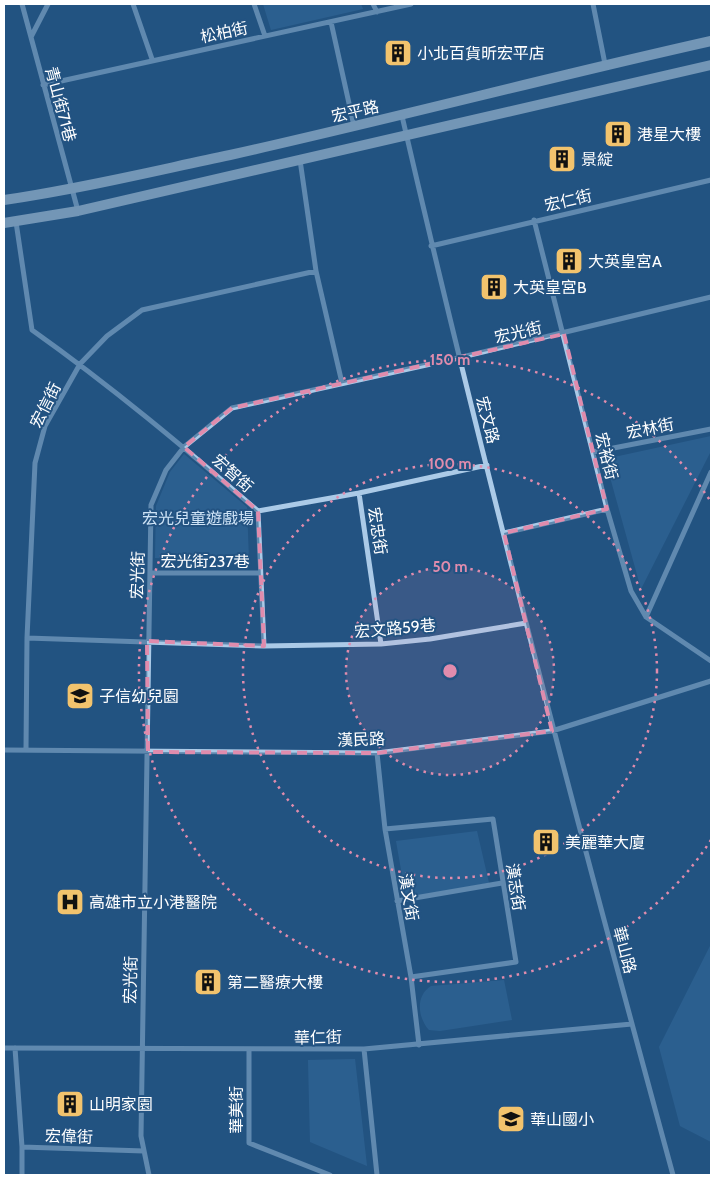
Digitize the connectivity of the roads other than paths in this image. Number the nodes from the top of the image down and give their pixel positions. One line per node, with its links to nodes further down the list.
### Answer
1 (22, 4): 11 (street, 青山街71巷)
2 (48, 4): 11 (street)
3 (133, 4): 13 (street)
4 (254, 4): 10 (street)
5 (373, 4): 8 (street)
6 (411, 4): 8 (street, 松柏街)
7 (593, 4): 14 (street)
8 (376, 12): 9 (street, 松柏街)
9 (331, 22): 10 (street, 松柏街); 18 (street)
10 (265, 36): 13 (street, 松柏街)
11 (31, 37): 16 (street, 青山街71巷)
12 (711, 41): 14 (street, 宏平路)
13 (152, 60): 16 (street, 松柏街)
14 (606, 64): 17 (street, 宏平路)
15 (711, 66): 19 (street)
16 (43, 85): 22 (street, 青山街71巷)
17 (402, 116): 18 (street, 宏平路); 19 (street, 宏文路)
18 (354, 127): 22 (street, 宏平路)
19 (407, 136): 20 (street); 28 (street, 宏文路)
20 (300, 160): 24 (street); 29 (street)
21 (711, 180): 25 (street, 宏仁街)
22 (72, 190): 23 (street, 宏平路); 24 (street, 青山街71巷)
23 (4, 200)
24 (78, 210): 26 (street)
25 (534, 220): 28 (street, 宏仁街); 31 (street, 宏裕街)
26 (16, 222): 27 (street); 33 (street, 宏智街)
27 (4, 223)
28 (431, 246): 32 (street, 宏文路)
29 (316, 271): 33 (street, 宏信街); 34 (street)
30 (711, 297): 31 (street, 宏光街)
31 (564, 334): 32 (street, 宏光街); 37 (street, 宏裕街)
32 (458, 358): 34 (street, 宏光街); 38 (street, 宏文路)
33 (80, 364): 36 (street, 宏智街); 48 (street, 宏信街)
34 (342, 383): 36 (street, 宏光街)
35 (711, 429): 37 (street, 宏林街)
36 (184, 447): 42 (street, 宏智街); 44 (street, 宏光街)
37 (593, 452): 41 (street, 宏裕街)
38 (487, 465): 40 (street, 宏忠街); 43 (street, 宏文路)
39 (711, 472): 46 (street)
40 (359, 493): 42 (street); 50 (street, 宏忠街)
41 (607, 509): 43 (street); 46 (street, 宏裕街)
42 (258, 511): 45 (street, 宏智街)
43 (504, 533): 47 (street, 宏文路)
44 (150, 573): 45 (street, 宏光街237巷); 49 (street, 宏光街)
45 (260, 573): 51 (street, 宏智街)
46 (646, 617): 52 (street, 宏裕街)
47 (526, 623): 50 (street, 宏文路59巷); 54 (street, 宏文路)
48 (27, 638): 49 (street); 56 (street, 宏信街)
49 (148, 641): 51 (street); 57 (street, 宏光街)
50 (381, 644): 51 (street, 宏文路59巷)
51 (264, 646)
52 (711, 661)
53 (711, 681): 54 (street, 漢民路)
54 (552, 731): 58 (street, 漢民路); 63 (street, 華山路)
55 (4, 750): 56 (street, 漢民路)
56 (26, 750): 57 (street, 漢民路)
57 (148, 752): 58 (street, 漢民路); 67 (street, 宏光街)
58 (377, 753): 59 (street, 漢文街)
59 (385, 830): 60 (street, 漢志街); 61 (street, 漢文街)
60 (502, 883): 61 (street); 62 (street, 漢志街)
61 (397, 901): 62 (street, 漢文街)
62 (412, 977): 64 (street, 漢文街)
63 (632, 1024): 64 (street, 華仁街); 76 (street, 華山路)
64 (419, 1045): 68 (street, 華仁街)
65 (4, 1048): 66 (street, 華仁街)
66 (15, 1048): 67 (street, 華仁街); 70 (street)
67 (141, 1049): 69 (street, 華仁街); 71 (street, 宏光街)
68 (364, 1049): 69 (street, 華仁街); 75 (street)
69 (249, 1050): 74 (street, 華美街)
70 (22, 1147): 71 (street, 宏偉街); 72 (street, 宏偉街)
71 (144, 1151): 73 (street, 宏光街)
72 (22, 1175)
73 (149, 1175)
74 (330, 1175)
75 (377, 1175)
76 (672, 1175)

